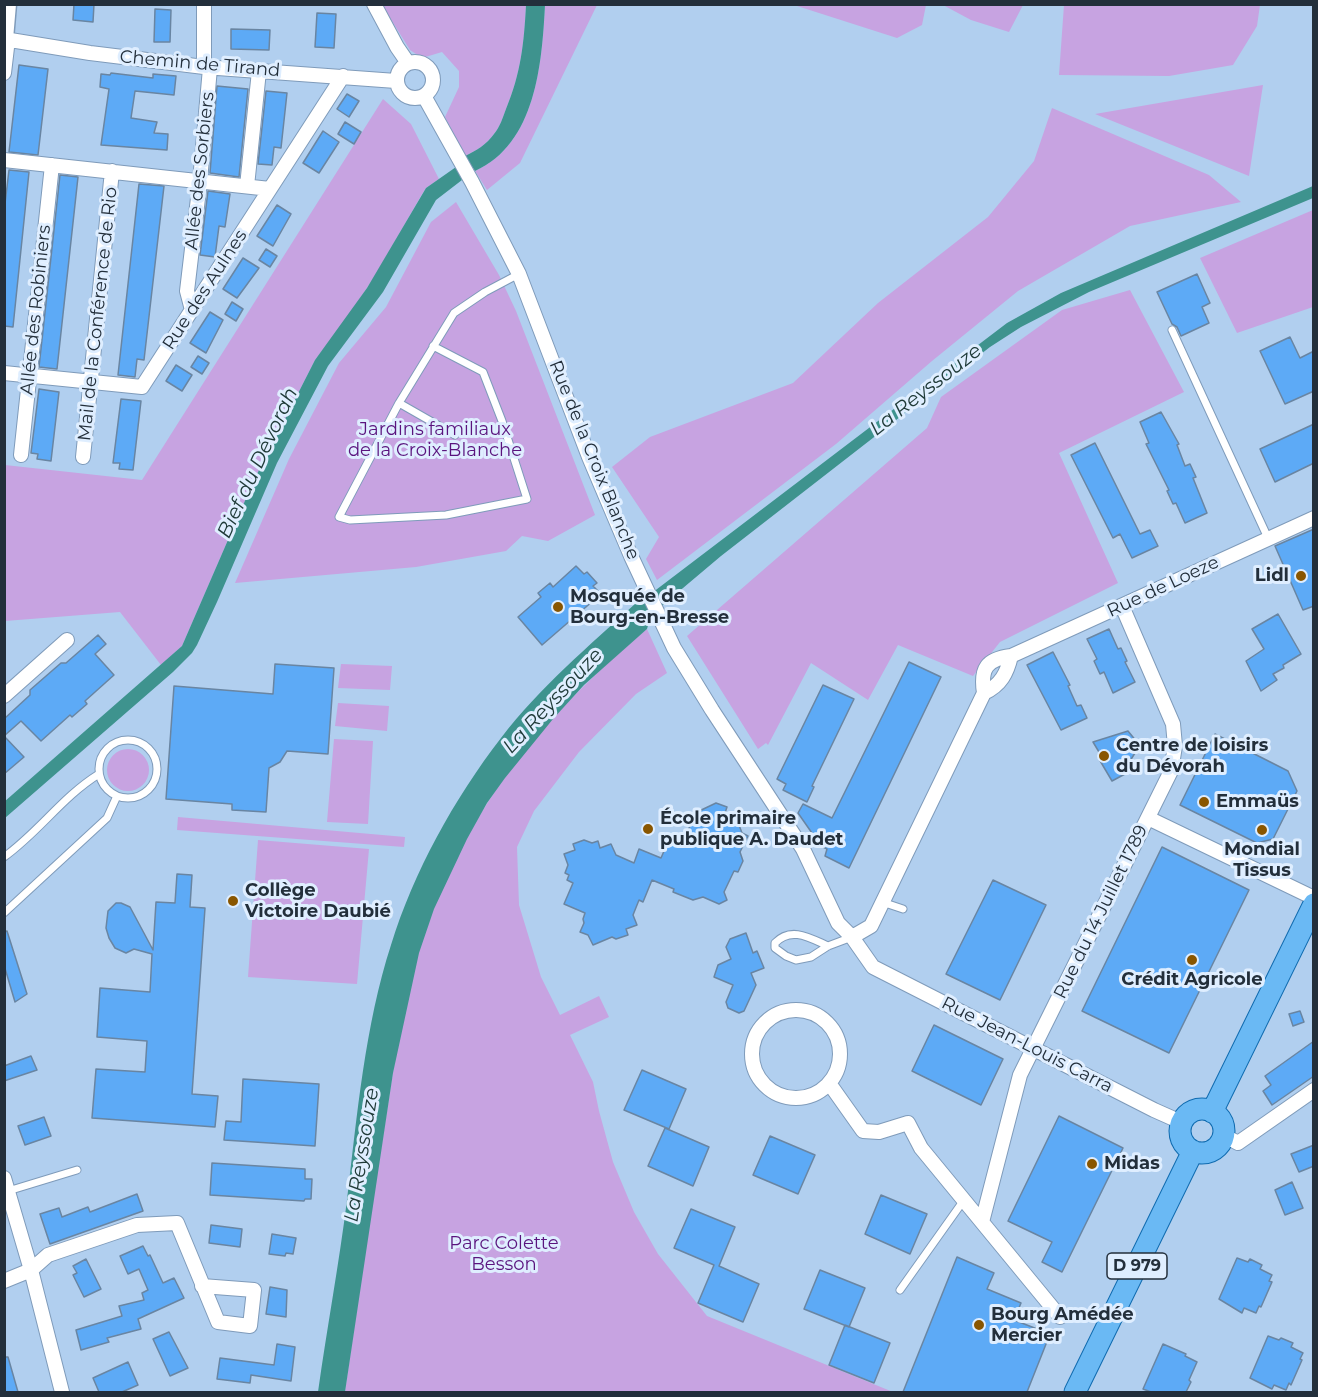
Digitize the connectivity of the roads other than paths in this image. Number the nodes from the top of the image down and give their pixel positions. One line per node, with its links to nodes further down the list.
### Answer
1 (11, 4): 4 (street)
2 (204, 4): 6 (street, Allée des Sorbiers)
3 (374, 4): 5 (street)
4 (6, 39): 6 (street, Chemin de Tirand); 8 (street)
5 (408, 63): 10 (street); 11 (street)
6 (207, 68): 7 (street, Chemin de Tirand); 15 (street, Allée des Sorbiers)
7 (259, 71): 9 (street, Chemin de Tirand); 16 (street)
8 (4, 74)
9 (343, 76): 10 (street, Chemin de Tirand); 17 (street, Rue des Aulnes)
10 (396, 81): 11 (street)
11 (424, 96): 18 (street, Rue de la Croix Blanche)
12 (4, 160): 13 (street)
13 (52, 165): 14 (street); 23 (street, Allée des Robiniers)
14 (112, 171): 15 (street); 24 (street, Mail de la Conférence de Rio)
15 (200, 182): 16 (street); 19 (street, Allée des Sorbiers)
16 (247, 186): 17 (street)
17 (270, 189): 19 (street, Rue des Aulnes)
18 (519, 274): 21 (lane); 44 (street, Rue de la Croix Blanche)
19 (192, 310): 24 (street, Rue des Aulnes)
20 (1172, 330): 30 (lane)
21 (433, 346): 25 (lane); 25 (lane)
22 (4, 373): 23 (street, Rue des Aulnes)
23 (29, 375): 24 (street, Rue des Aulnes); 27 (street, Allée des Robiniers)
24 (91, 382): 28 (street, Mail de la Conférence de Rio)
25 (399, 403): 26 (lane)
26 (454, 435)
27 (21, 455)
28 (83, 457)
29 (1314, 518): 30 (street, Rue de Loeze)
30 (1268, 538): 31 (street, Rue de Loeze)
31 (1122, 606): 33 (street, Rue de Loeze); 38 (street, Rue du 14 Juillet 1789)
32 (67, 640): 35 (street)
33 (1011, 656): 34 (street, Rue de Loeze); 34 (street, Rue de Loeze)
34 (984, 693): 40 (street, Rue de Loeze)
35 (4, 696)
36 (99, 774): 37 (lane); 37 (lane); 39 (lane)
37 (117, 796): 43 (lane)
38 (1148, 818): 42 (street); 47 (street, Rue du 14 Juillet 1789)
39 (4, 857)
40 (882, 902): 41 (lane); 44 (street, Rue de Loeze)
41 (903, 909)
42 (1313, 909): 50 (main road)
43 (4, 913)
44 (852, 937): 45 (lane); 46 (street, Rue de la Croix Blanche)
45 (828, 946): 45 (lane)
46 (873, 967): 47 (street, Rue Jean-Louis Carra)
47 (1034, 1049): 51 (street, Rue Jean-Louis Carra); 57 (street, Rue du 14 Juillet 1789)
48 (829, 1083): 48 (street); 56 (street)
49 (1314, 1090): 52 (street)
50 (1212, 1112): 51 (main road); 52 (main road)
51 (1181, 1122): 53 (main road)
52 (1223, 1135): 53 (main road)
53 (1193, 1151): 64 (main road, D 979)
54 (77, 1170): 55 (lane)
55 (6, 1184): 58 (street)
56 (964, 1200): 57 (street); 61 (lane)
57 (982, 1222): 62 (street)
58 (31, 1270): 59 (street); 60 (street); 63 (street)
59 (4, 1281)
60 (202, 1286)
61 (900, 1290)
62 (1060, 1317)
63 (62, 1392)
64 (1075, 1392)

